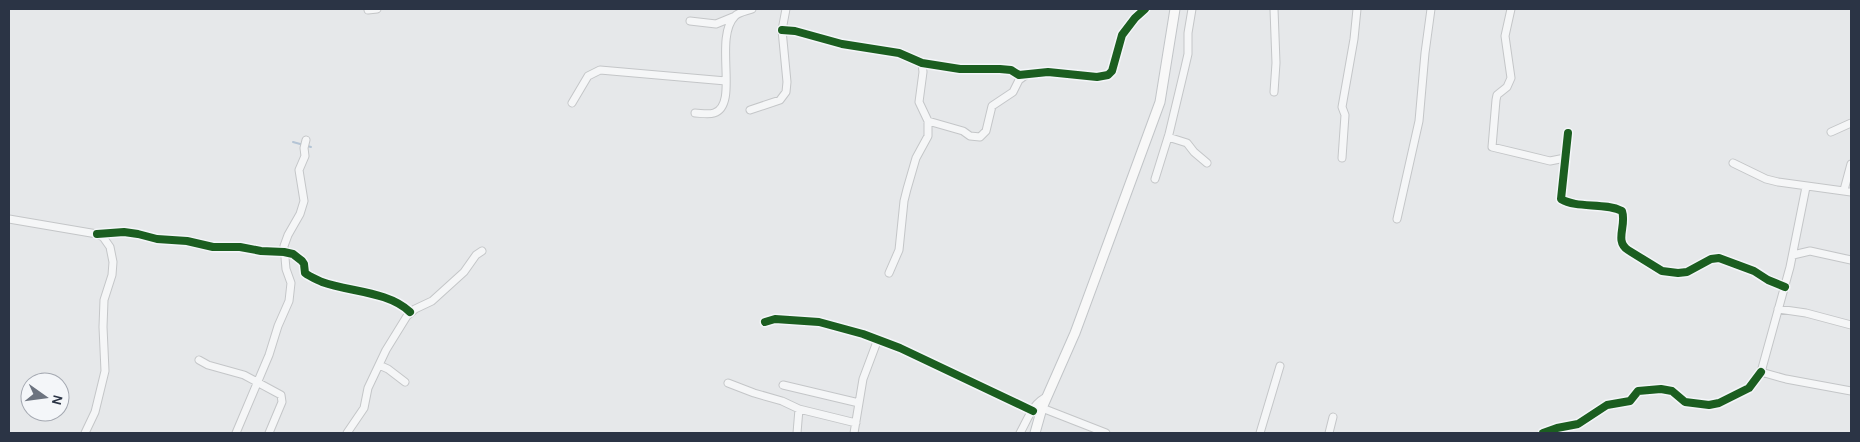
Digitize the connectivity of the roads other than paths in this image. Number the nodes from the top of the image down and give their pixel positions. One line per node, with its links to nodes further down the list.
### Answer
1 (377, 9): 11 (street)
2 (752, 9): 12 (street)
3 (786, 9): 14 (street)
4 (1145, 9): 16 (street)
5 (1174, 9): 59 (main road)
6 (1192, 9): 26 (street)
7 (1274, 9): 18 (street)
8 (1357, 9): 28 (street)
9 (1431, 9): 37 (street)
10 (1511, 9): 29 (street)
11 (368, 10)
12 (735, 16): 13 (street); 17 (street)
13 (690, 21)
14 (782, 30): 15 (street); 20 (street)
15 (922, 63): 16 (street); 22 (street)
16 (1026, 75): 22 (street)
17 (726, 80): 19 (street); 21 (street)
18 (1274, 92)
19 (572, 103)
20 (750, 110)
21 (694, 113)
22 (928, 121): 43 (street)
23 (1851, 123): 24 (street)
24 (1831, 132)
25 (1568, 133): 29 (street)
26 (1168, 137): 30 (street); 33 (street)
27 (306, 140): 40 (street)
28 (1342, 158)
29 (1565, 158): 44 (street)
30 (1207, 163)
31 (1733, 163): 34 (street)
32 (1851, 164): 35 (street)
33 (1154, 179)
34 (1806, 187): 35 (street); 41 (street)
35 (1848, 191)
36 (9, 219): 38 (street)
37 (1397, 219)
38 (97, 234): 40 (street); 66 (street)
39 (482, 251): 46 (street)
40 (284, 252): 46 (street); 54 (street)
41 (1793, 255): 42 (street); 44 (street)
42 (1851, 260)
43 (890, 273)
44 (1785, 287): 45 (street)
45 (1778, 309): 48 (street); 53 (street)
46 (410, 312): 51 (street)
47 (765, 322): 49 (street)
48 (1851, 325)
49 (878, 340): 60 (street); 63 (street)
50 (199, 360): 54 (street)
51 (379, 365): 55 (street); 69 (street)
52 (1280, 366): 75 (street)
53 (1761, 372): 58 (street); 77 (street)
54 (258, 382): 67 (street); 68 (street)
55 (405, 382)
56 (728, 383): 62 (street)
57 (783, 385): 60 (street)
58 (1851, 391)
59 (1047, 397): 61 (main road); 63 (street)
60 (859, 403): 65 (street)
61 (1042, 408): 73 (main road); 74 (street)
62 (799, 409): 65 (street); 70 (street)
63 (1033, 411): 72 (street)
64 (1333, 417): 76 (street)
65 (856, 423): 71 (street)
66 (86, 433)
67 (236, 433)
68 (269, 433)
69 (347, 433)
70 (797, 433)
71 (854, 433)
72 (1020, 433)
73 (1034, 433)
74 (1106, 433)
75 (1260, 433)
76 (1329, 433)
77 (1543, 433)

